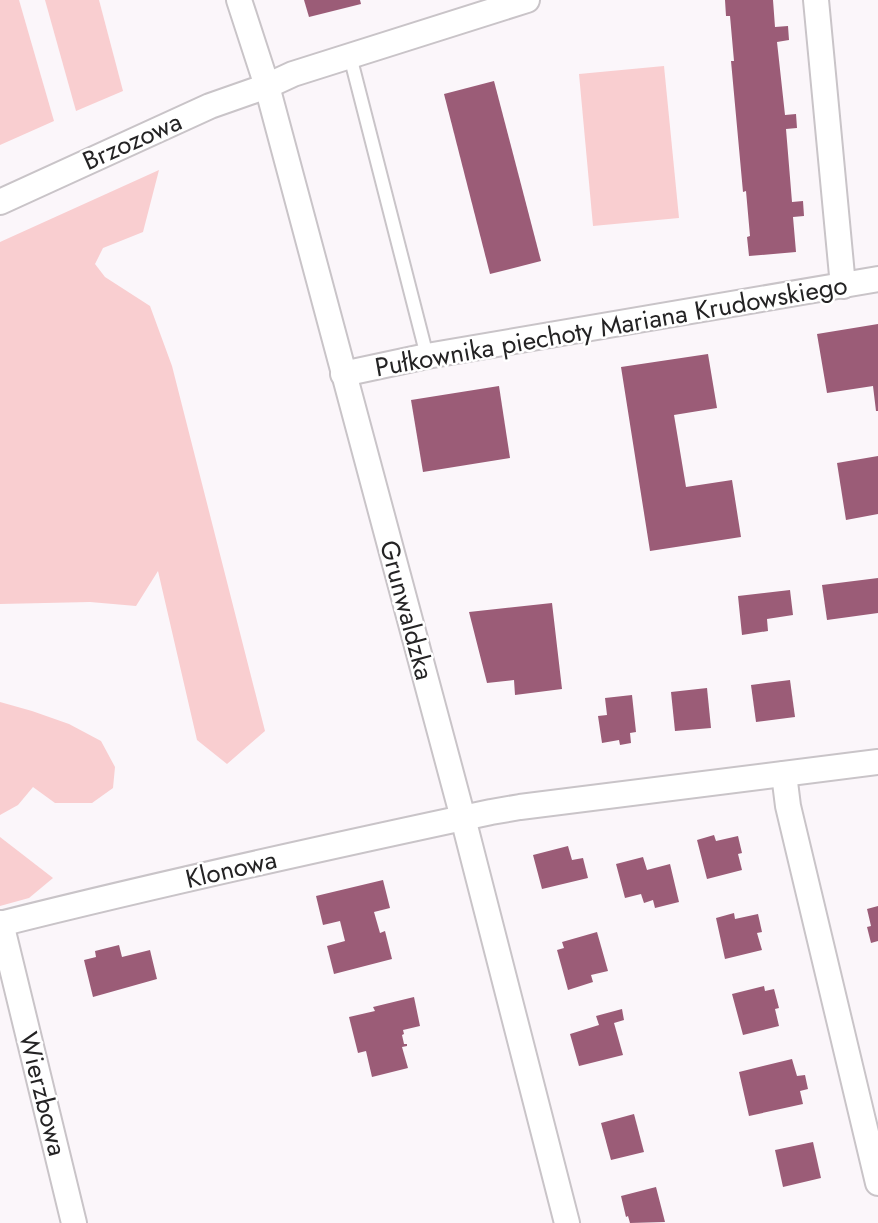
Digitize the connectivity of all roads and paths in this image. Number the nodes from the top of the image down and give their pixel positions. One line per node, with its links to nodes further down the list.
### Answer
1 (239, 0): 5 (street, Grunwaldzka)
2 (527, 0): 4 (street, Brzozowa)
3 (816, 0): 8 (street)
4 (350, 56): 5 (street, Brzozowa); 9 (lane)
5 (267, 86): 6 (street, Brzozowa); 10 (street, Grunwaldzka)
6 (0, 202)
7 (878, 279): 8 (street, Pułkownika piechoty Mariana Krudowskiego)
8 (843, 286): 9 (street, Pułkownika piechoty Mariana Krudowskiego)
9 (427, 356): 10 (street, Pułkownika piechoty Mariana Krudowskiego)
10 (343, 374): 13 (street, Grunwaldzka)
11 (878, 762): 12 (street, Klonowa)
12 (783, 774): 13 (street, Klonowa); 15 (street)
13 (463, 818): 14 (street, Klonowa); 17 (street, Grunwaldzka)
14 (1, 924): 16 (street, Wierzbowa)
15 (878, 1183)
16 (74, 1223)
17 (568, 1223)

